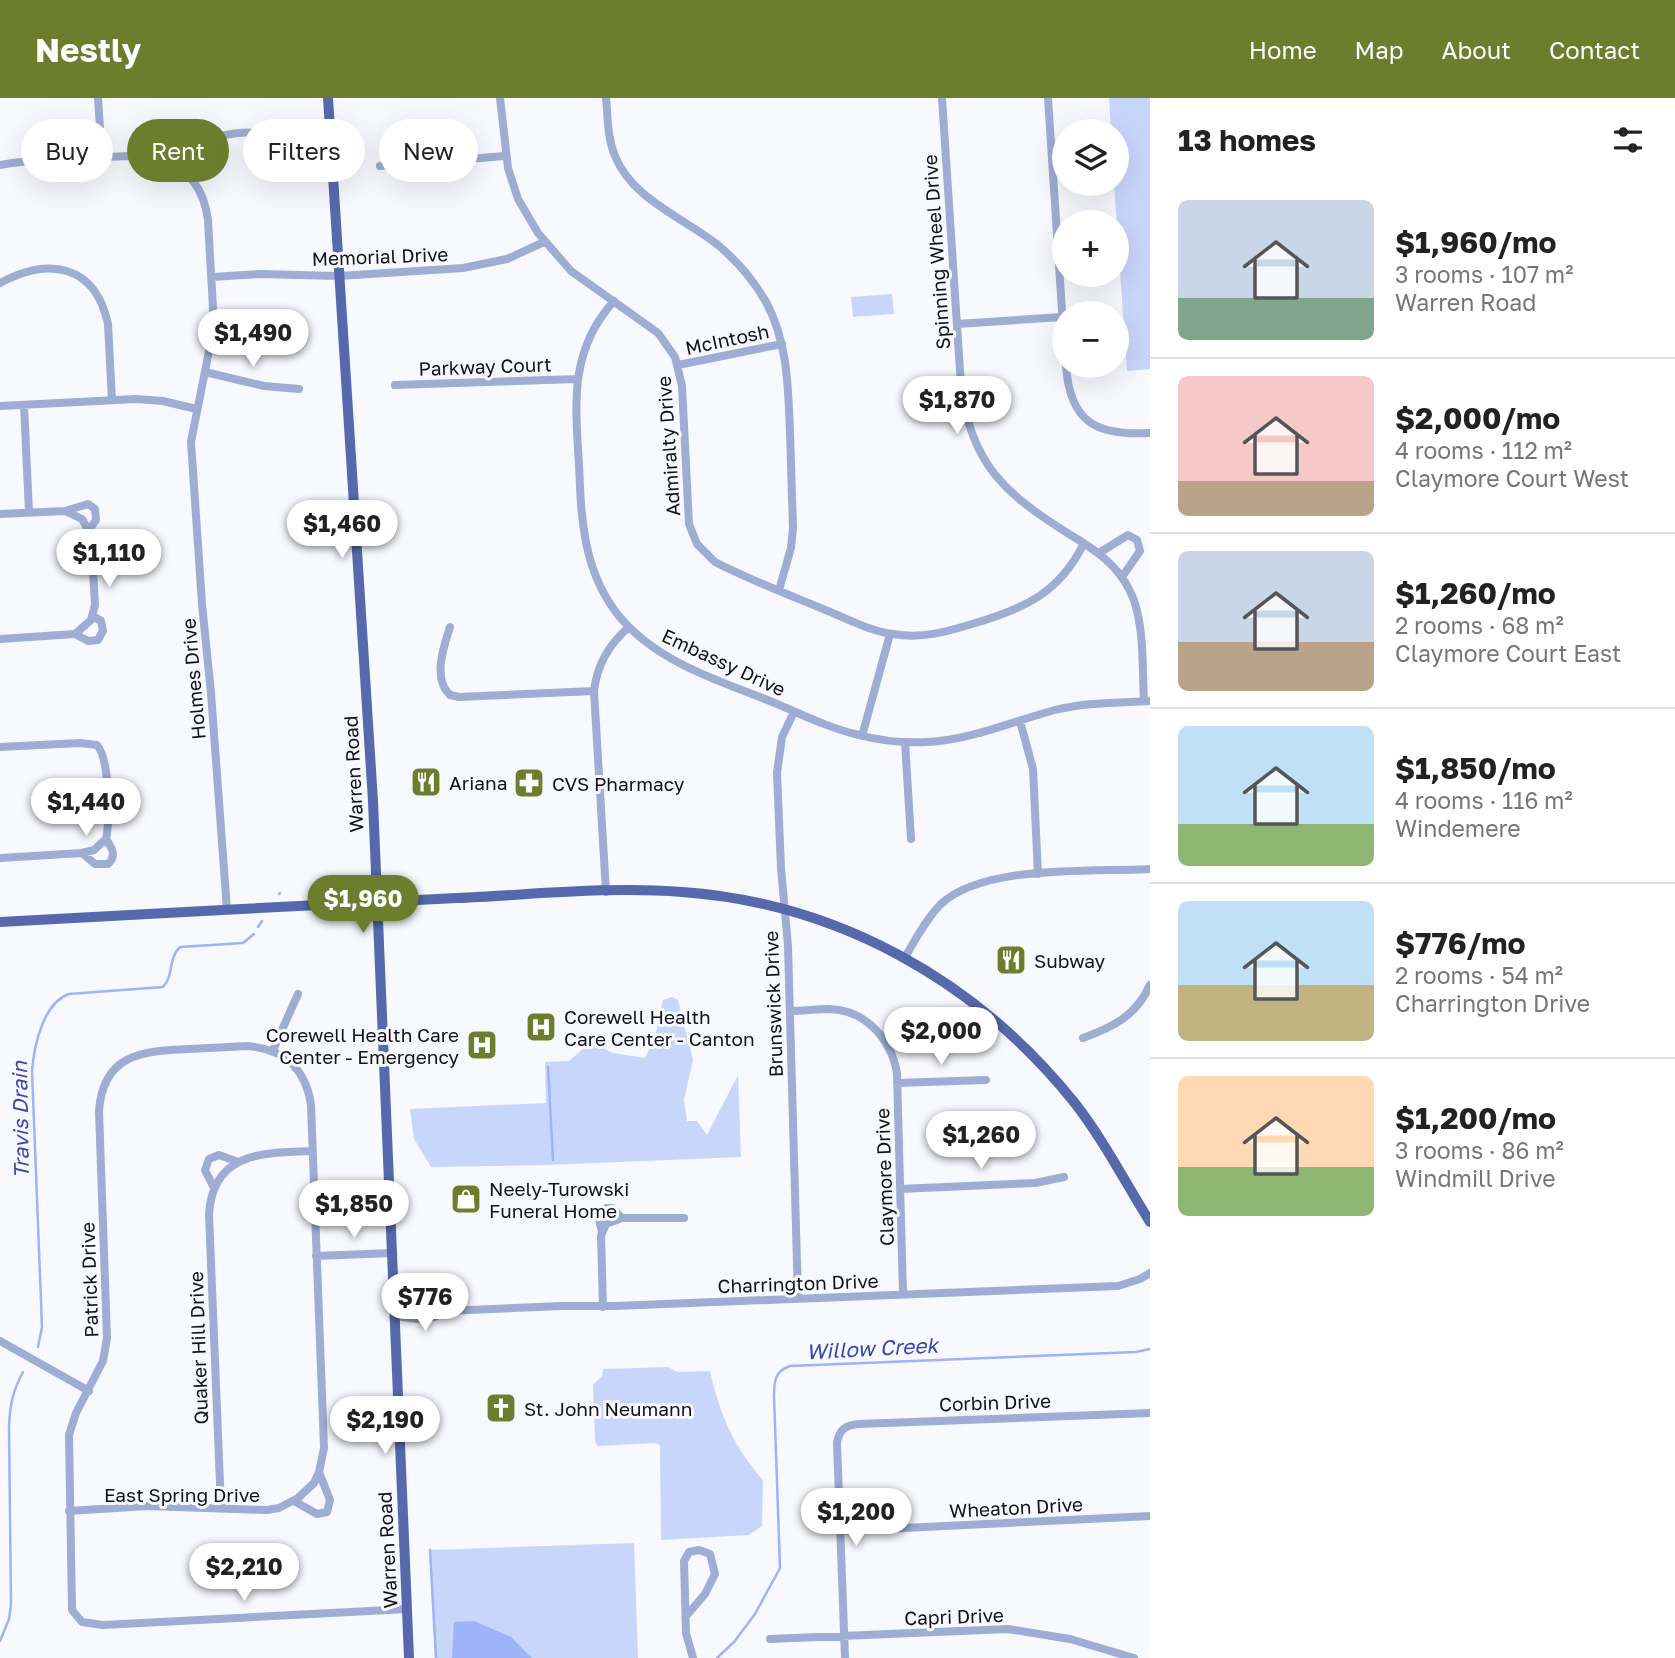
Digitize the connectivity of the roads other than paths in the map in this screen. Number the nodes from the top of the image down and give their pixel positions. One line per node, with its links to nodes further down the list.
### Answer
1 (99, 98): 7 (street)
2 (328, 98): 14 (main road, Warren Road)
3 (500, 98): 8 (street, Admiralty Drive)
4 (606, 98): 21 (street)
5 (942, 98): 20 (street, Spinning Wheel Drive)
6 (1048, 98): 18 (street)
7 (100, 119)
8 (505, 156): 9 (street); 13 (street, Admiralty Drive)
9 (478, 158)
10 (21, 163): 11 (street)
11 (0, 164)
12 (193, 182): 15 (street, Holmes Drive)
13 (544, 242): 14 (street, Memorial Drive); 17 (street, Admiralty Drive)
14 (340, 276): 15 (street, Memorial Drive); 61 (main road, Warren Road)
15 (212, 277): 23 (street, Holmes Drive)
16 (0, 283): 28 (street)
17 (614, 301): 22 (street, Admiralty Drive); 25 (street, Embassy Drive)
18 (1061, 301)
19 (1052, 318): 20 (street)
20 (957, 324): 37 (street, Spinning Wheel Drive)
21 (782, 344): 22 (street, McIntosh); 40 (street)
22 (678, 365): 40 (street, Admiralty Drive)
23 (205, 372): 27 (street); 31 (street, Holmes Drive)
24 (1068, 378): 32 (street)
25 (577, 379): 26 (street, Parkway Court); 43 (street, Embassy Drive)
26 (395, 385)
27 (299, 389)
28 (113, 400): 29 (street); 31 (street)
29 (24, 405): 30 (street); 34 (street)
30 (0, 406)
31 (196, 409): 63 (street, Holmes Drive)
32 (1150, 433)
33 (65, 511): 34 (street); 36 (street); 36 (street)
34 (29, 512): 35 (street)
35 (0, 514)
36 (89, 530): 41 (street)
37 (1084, 543): 38 (street, Spinning Wheel Drive); 45 (street, Admiralty Drive)
38 (1099, 553): 39 (street, Spinning Wheel Drive); 39 (street)
39 (1122, 577): 48 (street, Spinning Wheel Drive)
40 (779, 590): 45 (street, Admiralty Drive)
41 (93, 616): 44 (street); 44 (street)
42 (450, 627): 47 (street)
43 (629, 627): 47 (street); 49 (street, Embassy Drive)
44 (75, 634): 46 (street)
45 (890, 634): 51 (street)
46 (0, 639)
47 (594, 691): 60 (street)
48 (1147, 701): 50 (street, Embassy Drive)
49 (794, 712): 51 (street, Embassy Drive); 62 (street, Brunswick Drive)
50 (1020, 720): 52 (street, Embassy Drive); 59 (street)
51 (862, 736): 52 (street, Embassy Drive)
52 (905, 742): 55 (street)
53 (0, 747): 54 (street)
54 (106, 839): 56 (street); 56 (street)
55 (911, 839)
56 (82, 853): 57 (street)
57 (0, 858)
58 (1150, 869): 59 (street)
59 (1038, 874): 65 (street)
60 (606, 892): 61 (main road); 62 (main road)
61 (378, 902): 63 (main road); 82 (main road, Warren Road)
62 (784, 909): 65 (main road); 68 (street, Brunswick Drive)
63 (228, 910): 64 (main road)
64 (0, 922)
65 (905, 957): 80 (main road)
66 (1150, 985): 69 (street)
67 (298, 994): 70 (street)
68 (790, 1011): 72 (street, Claymore Drive); 86 (street, Brunswick Drive)
69 (1083, 1038)
70 (273, 1051): 73 (street); 90 (street, Patrick Drive)
71 (986, 1080): 72 (street)
72 (897, 1083): 77 (street, Claymore Drive)
73 (312, 1151): 74 (street, Quaker Hill Drive); 83 (street)
74 (238, 1162): 76 (street); 76 (street, Quaker Hill Drive)
75 (1064, 1177): 77 (street)
76 (214, 1188): 94 (street, Quaker Hill Drive)
77 (900, 1189): 85 (street, Claymore Drive)
78 (622, 1218): 79 (street); 81 (street); 81 (street)
79 (684, 1218)
80 (1150, 1222)
81 (601, 1232): 87 (street)
82 (392, 1253): 83 (street); 88 (main road, Warren Road)
83 (316, 1256): 92 (street)
84 (1150, 1273): 85 (street, Charrington Drive)
85 (903, 1294): 86 (street, Charrington Drive)
86 (798, 1299): 87 (street, Charrington Drive)
87 (603, 1307): 88 (street, Charrington Drive)
88 (395, 1315): 98 (main road, Warren Road)
89 (0, 1341): 90 (street)
90 (89, 1391): 95 (street, Patrick Drive)
91 (1150, 1413): 97 (street, Corbin Drive)
92 (319, 1472): 93 (street, East Spring Drive); 93 (street)
93 (294, 1501): 94 (street, East Spring Drive)
94 (221, 1508): 95 (street, East Spring Drive)
95 (69, 1511): 98 (street, Patrick Drive)
96 (1150, 1516): 97 (street, Wheaton Drive)
97 (841, 1531): 100 (street)
98 (407, 1609): 102 (main road, Warren Road)
99 (687, 1615): 99 (street); 103 (street)
100 (845, 1636): 101 (street, Capri Drive); 104 (street); 105 (street, Capri Drive)
101 (770, 1639)
102 (409, 1658)
103 (693, 1658)
104 (845, 1658)
105 (1134, 1658)

